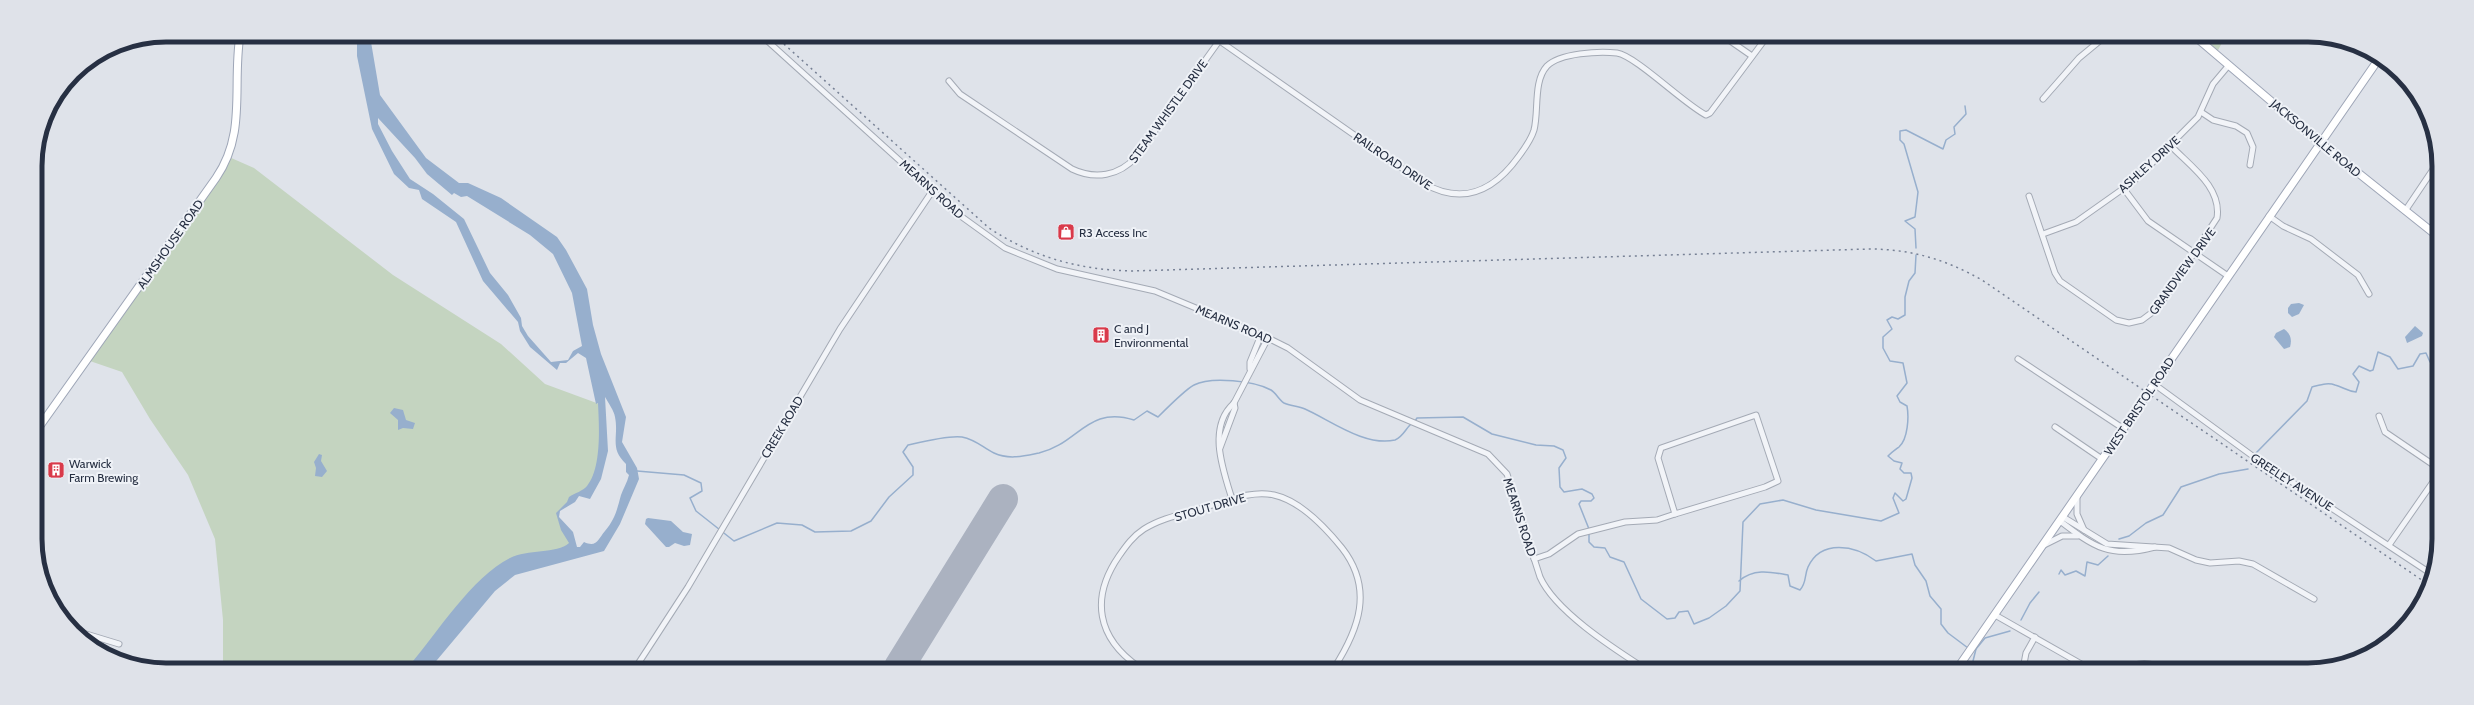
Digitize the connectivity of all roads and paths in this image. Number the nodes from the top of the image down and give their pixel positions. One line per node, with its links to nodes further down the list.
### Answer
1 (240, 42): 35 (main road, ALMSHOUSE ROAD)
2 (769, 42): 20 (street, MEARNS ROAD)
3 (1214, 42): 12 (street, STEAM WHISTLE DRIVE)
4 (1220, 42): 9 (street, RAILROAD DRIVE)
5 (1732, 42): 9 (street)
6 (1763, 42): 9 (street)
7 (2098, 42): 13 (street)
8 (2202, 42): 11 (main road, JACKSONVILLE ROAD)
9 (1752, 56)
10 (2376, 63): 15 (main road, WEST BRISTOL ROAD)
11 (2229, 65): 14 (street, ASHLEY DRIVE); 15 (main road, JACKSONVILLE ROAD)
12 (949, 82)
13 (2044, 99)
14 (2201, 112): 16 (street, ASHLEY DRIVE); 17 (street)
15 (2320, 143): 22 (main road, JACKSONVILLE ROAD); 23 (main road, WEST BRISTOL ROAD)
16 (2171, 146): 19 (street, ASHLEY DRIVE); 26 (street, GRANDVIEW DRIVE)
17 (2250, 165)
18 (2432, 171): 22 (street)
19 (2124, 189): 25 (street, ASHLEY DRIVE); 26 (street)
20 (933, 190): 29 (street, MEARNS ROAD); 58 (street, CREEK ROAD)
21 (2029, 196): 25 (street, GRANDVIEW DRIVE)
22 (2405, 211): 24 (main road, JACKSONVILLE ROAD)
23 (2270, 216): 27 (main road, WEST BRISTOL ROAD); 28 (street)
24 (2432, 232)
25 (2043, 234): 26 (street, GRANDVIEW DRIVE)
26 (2196, 253): 27 (street)
27 (2228, 276): 33 (main road, WEST BRISTOL ROAD)
28 (2369, 294)
29 (1261, 335): 30 (street, MEARNS ROAD); 32 (street)
30 (1268, 338): 32 (street); 51 (street, MEARNS ROAD)
31 (2018, 359): 38 (street)
32 (1250, 369): 43 (street)
33 (2154, 384): 38 (main road, WEST BRISTOL ROAD); 49 (street, GREELEY AVENUE)
34 (2379, 416): 40 (street)
35 (44, 420): 36 (main road, ALMSHOUSE ROAD)
36 (42, 423)
37 (2054, 427): 39 (street)
38 (2124, 429): 39 (main road, WEST BRISTOL ROAD)
39 (2102, 460): 42 (main road, WEST BRISTOL ROAD)
40 (2432, 464)
41 (2432, 483): 49 (street)
42 (2077, 496): 45 (main road, WEST BRISTOL ROAD); 46 (street)
43 (1232, 499): 59 (street, STOUT DRIVE); 60 (street, STOUT DRIVE)
44 (1675, 514): 44 (street); 51 (street)
45 (2061, 519): 46 (street); 47 (street); 48 (main road, WEST BRISTOL ROAD)
46 (2087, 534): 50 (street)
47 (2082, 538): 48 (street); 50 (street)
48 (2043, 545): 54 (main road, WEST BRISTOL ROAD)
49 (2389, 545): 52 (street, GREELEY AVENUE)
50 (2158, 547): 53 (street)
51 (1534, 559): 61 (street, MEARNS ROAD)
52 (2428, 571)
53 (2314, 600)
54 (1995, 615): 56 (street); 62 (main road, WEST BRISTOL ROAD)
55 (89, 635): 57 (street)
56 (2035, 637): 63 (street); 64 (street)
57 (120, 644)
58 (638, 663)
59 (1133, 663)
60 (1337, 663)
61 (1638, 663)
62 (1961, 663)
63 (2024, 663)
64 (2080, 663)

